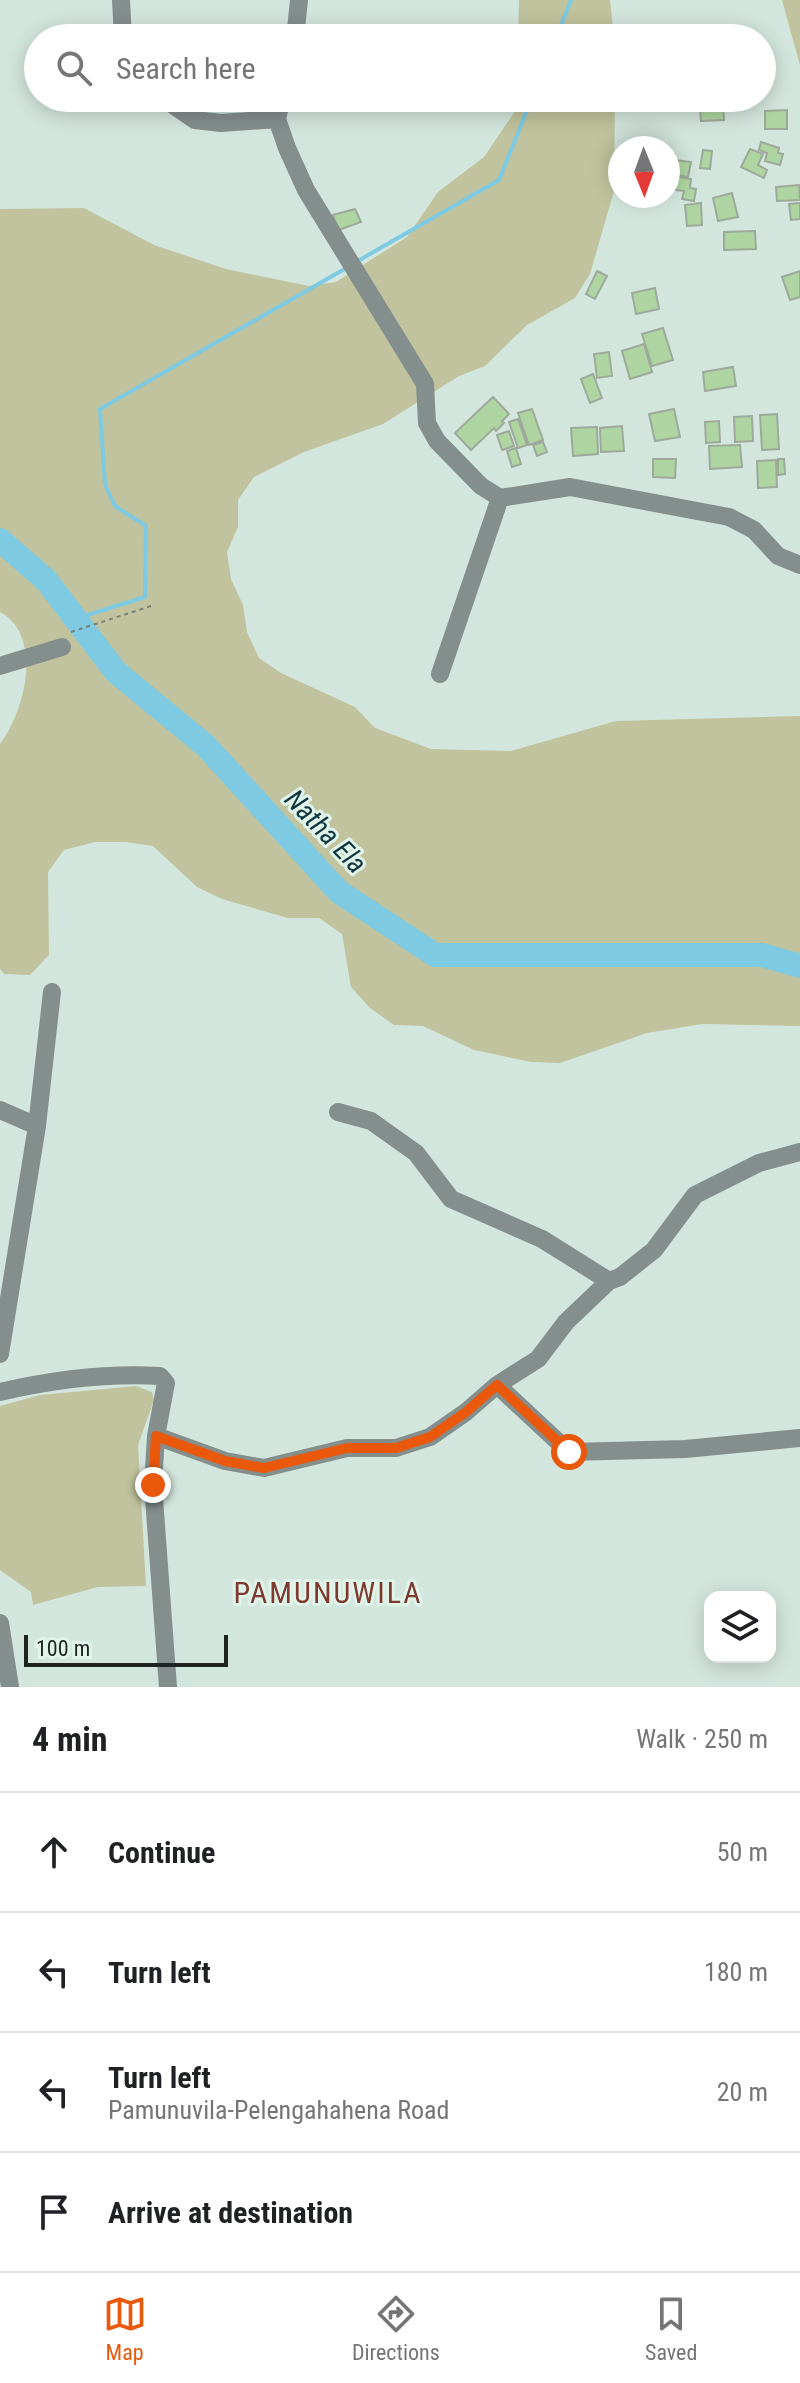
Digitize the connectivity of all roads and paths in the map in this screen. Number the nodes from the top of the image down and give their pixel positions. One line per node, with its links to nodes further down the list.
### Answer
1 (121, 0): 3 (street)
2 (299, 0): 4 (street)
3 (122, 24)
4 (296, 24)
5 (183, 112): 7 (street)
6 (279, 112): 7 (street)
7 (277, 119): 8 (street)
8 (500, 498): 9 (street); 13 (street)
9 (800, 565)
10 (154, 605): 11 (path)
11 (67, 639): 12 (street)
12 (0, 666)
13 (440, 674)
14 (52, 992): 17 (street)
15 (0, 1110): 17 (street)
16 (338, 1112): 20 (street)
17 (37, 1126): 19 (street)
18 (800, 1152): 20 (street)
19 (8, 1235): 21 (street)
20 (609, 1281): 23 (street)
21 (2, 1326): 22 (street)
22 (0, 1354)
23 (497, 1385): 25 (street); 26 (street)
24 (0, 1392): 25 (street)
25 (156, 1436): 29 (street)
26 (800, 1438)
27 (0, 1623): 28 (street)
28 (10, 1687)
29 (168, 1687)

